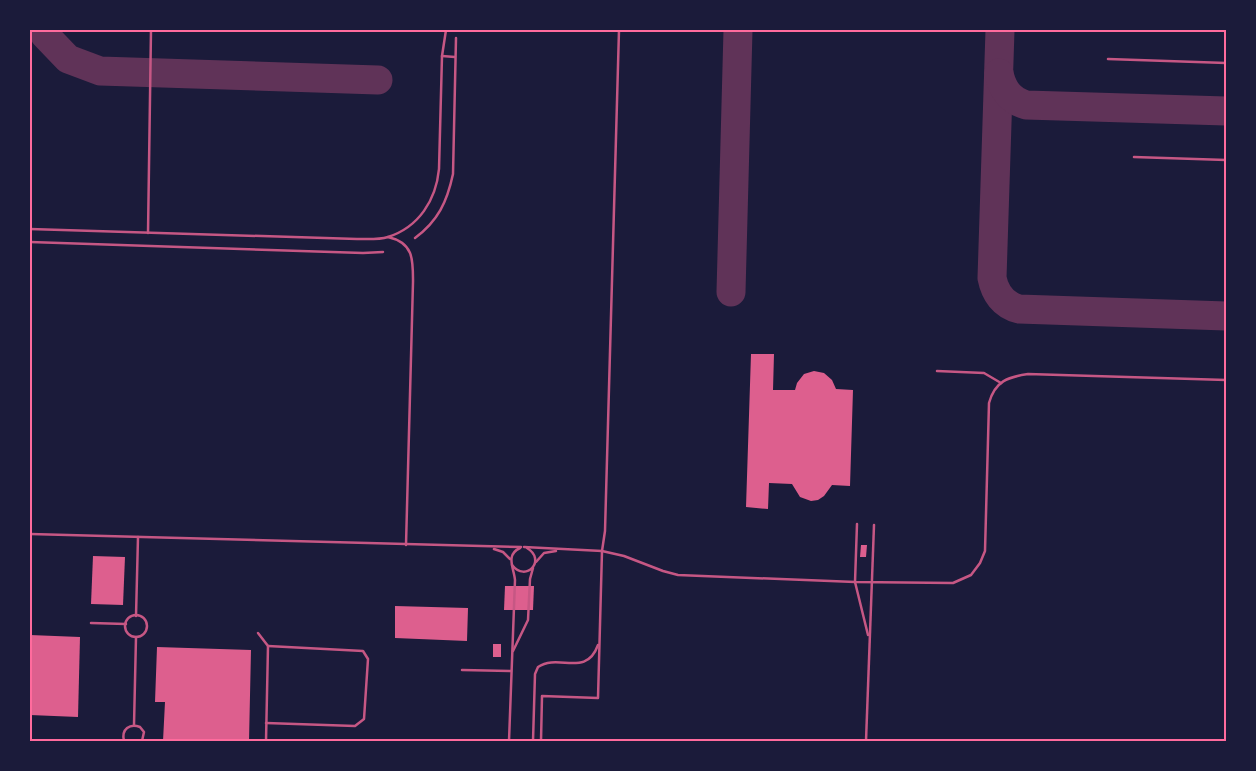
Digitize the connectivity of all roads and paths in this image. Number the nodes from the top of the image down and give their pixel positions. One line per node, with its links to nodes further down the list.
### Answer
1 (151, 30): 12 (lane)
2 (446, 30): 5 (lane)
3 (620, 30): 28 (lane)
4 (456, 38): 6 (lane)
5 (442, 56): 6 (lane); 13 (lane)
6 (455, 56): 14 (lane)
7 (1108, 59): 8 (lane)
8 (1226, 63)
9 (1134, 158): 10 (lane)
10 (1226, 160)
11 (30, 229): 12 (lane)
12 (148, 233): 13 (lane)
13 (388, 237): 24 (lane)
14 (415, 238)
15 (30, 242): 16 (lane)
16 (383, 252)
17 (937, 371): 19 (lane)
18 (1226, 380): 19 (lane)
19 (1001, 383): 33 (lane)
20 (856, 524): 32 (lane)
21 (874, 525): 33 (lane)
22 (30, 534): 23 (lane)
23 (138, 537): 24 (lane); 34 (lane)
24 (406, 544): 26 (lane)
25 (522, 547): 26 (lane); 27 (lane); 29 (lane); 30 (lane)
26 (490, 548): 29 (lane)
27 (563, 550): 28 (lane); 30 (lane)
28 (602, 551): 32 (lane); 40 (lane)
29 (510, 559): 31 (lane)
30 (534, 564): 31 (lane); 42 (lane)
31 (512, 565): 42 (lane)
32 (855, 582): 33 (lane); 39 (lane)
33 (871, 582): 39 (lane)
34 (136, 616): 36 (lane); 38 (lane)
35 (91, 623): 36 (lane)
36 (126, 624): 38 (lane)
37 (258, 633): 41 (lane)
38 (136, 637): 46 (lane)
39 (869, 638): 53 (lane)
40 (600, 641): 51 (lane); 52 (lane)
41 (268, 646): 45 (lane); 45 (lane)
42 (512, 655): 44 (lane)
43 (462, 670): 44 (lane)
44 (512, 671): 50 (lane)
45 (266, 724): 49 (lane)
46 (134, 725): 47 (lane); 48 (lane)
47 (124, 741)
48 (142, 741)
49 (266, 741)
50 (509, 741)
51 (533, 741)
52 (541, 741)
53 (866, 741)

